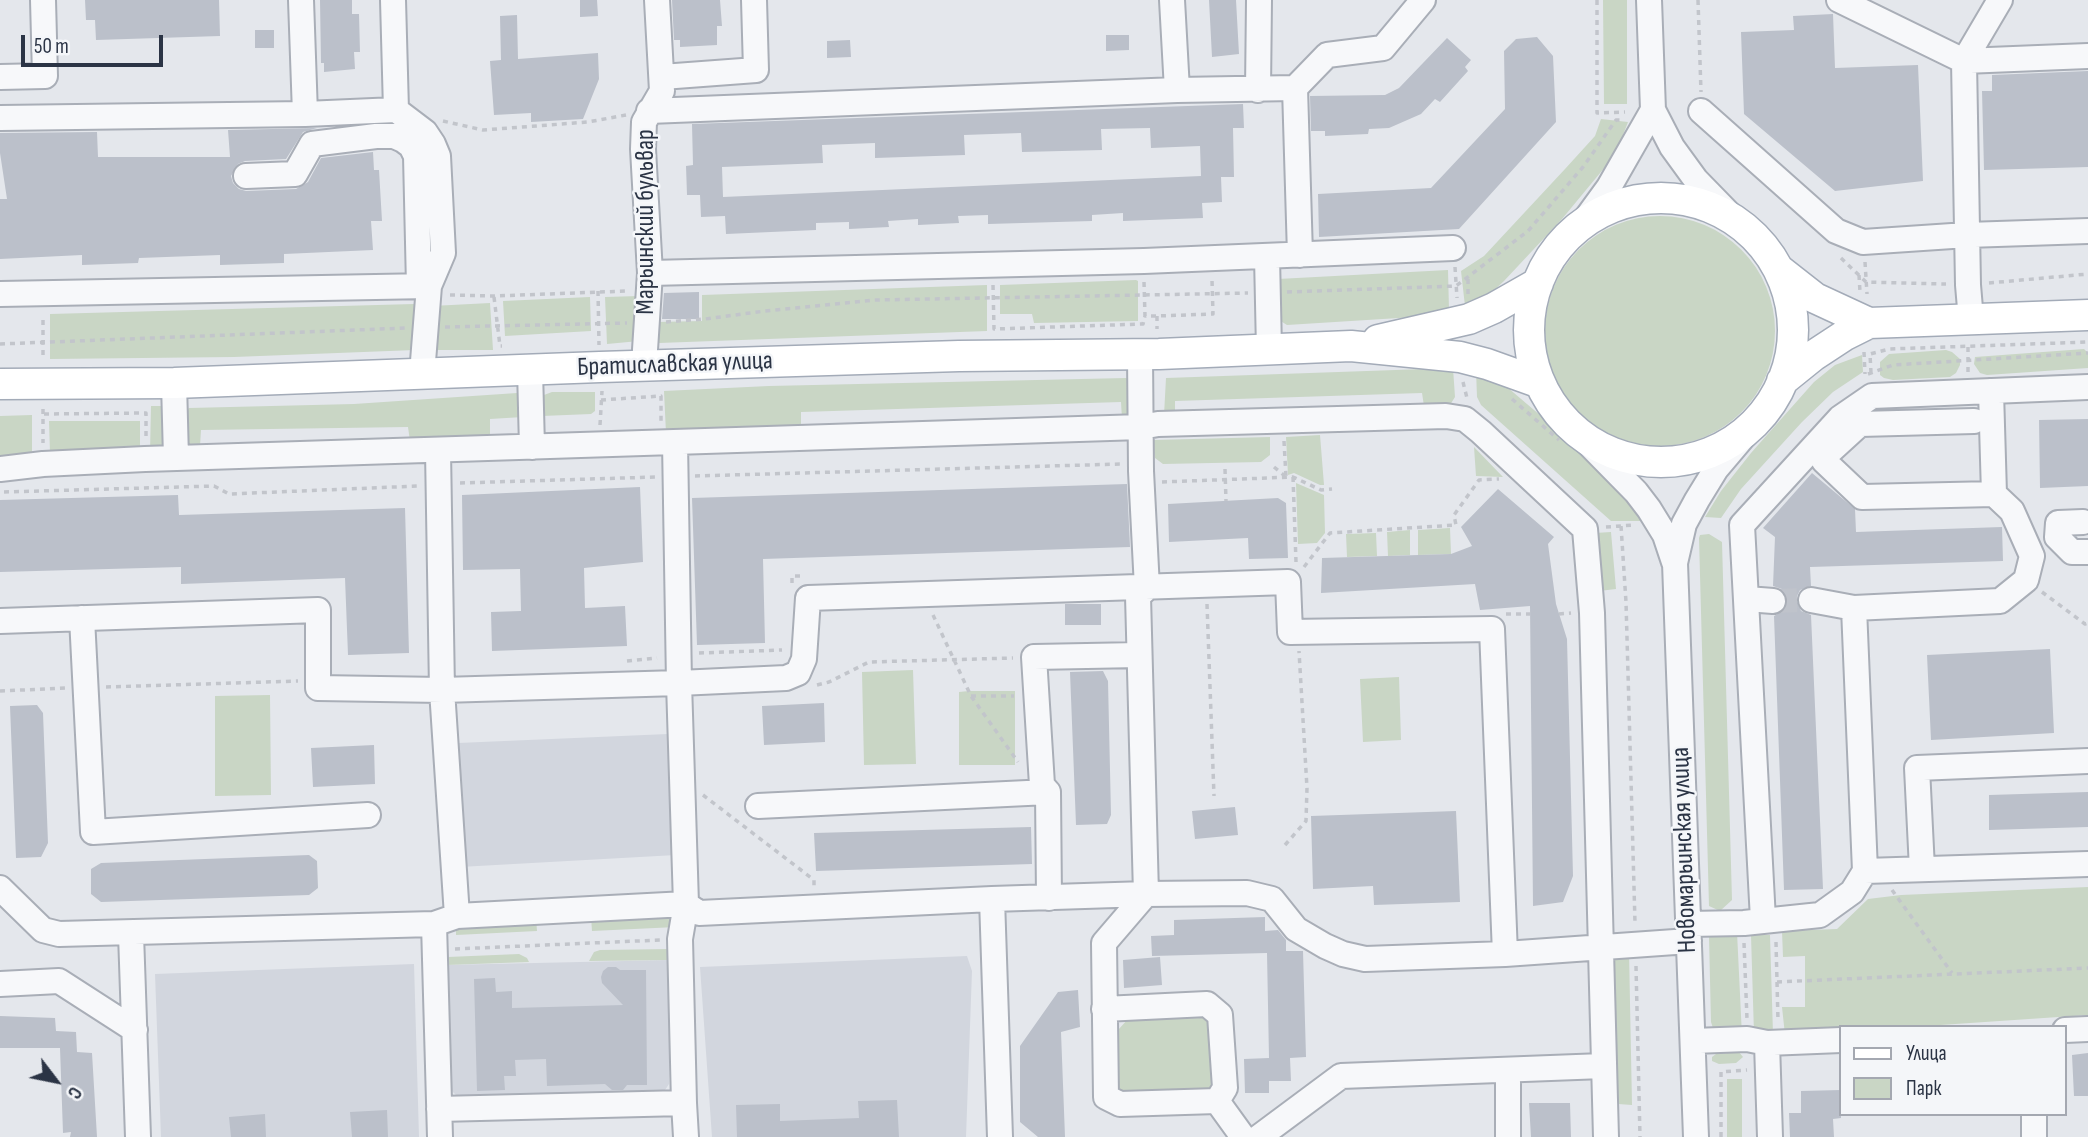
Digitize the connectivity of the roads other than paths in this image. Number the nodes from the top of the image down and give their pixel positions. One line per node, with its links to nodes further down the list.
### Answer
1 (43, 0): 14 (street)
2 (301, 0): 23 (street)
3 (393, 0): 19 (street)
4 (657, 0): 15 (street, Марьинский бульвар)
5 (754, 0): 15 (street)
6 (1172, 0): 18 (street)
7 (1259, 0): 17 (street)
8 (1423, 0): 16 (street)
9 (1649, 0): 20 (street)
10 (1839, 0): 13 (street)
11 (2000, 0): 13 (street)
12 (2088, 56): 13 (street)
13 (1964, 61): 29 (street)
14 (0, 77)
15 (662, 77): 21 (street, Марьинский бульвар)
16 (1295, 88): 17 (street); 31 (street)
17 (1258, 89): 18 (street)
18 (1177, 90): 21 (street)
19 (396, 110): 23 (street); 36 (street)
20 (1653, 110): 26 (street); 27 (street)
21 (649, 111): 34 (street, Марьинский бульвар)
22 (1701, 111): 29 (street)
23 (304, 114): 24 (street)
24 (0, 118)
25 (246, 176): 36 (street)
26 (1735, 220): 27 (main road); 33 (main road)
27 (1582, 224): 35 (main road)
28 (2088, 231): 29 (street)
29 (1967, 235): 39 (street)
30 (1453, 247): 31 (street)
31 (1300, 255): 32 (street)
32 (1267, 256): 34 (street); 42 (street)
33 (1778, 268): 40 (main road); 47 (main road)
34 (649, 282): 44 (street, Марьинский бульвар)
35 (1538, 283): 41 (main road, Братиславская улица); 49 (main road)
36 (424, 286): 37 (street); 46 (street)
37 (0, 294)
38 (2088, 316): 39 (main road)
39 (1971, 320): 40 (main road)
40 (1869, 323): 47 (main road)
41 (1351, 346): 42 (main road, Братиславская улица); 49 (main road, Братиславская улица)
42 (1269, 350): 43 (main road, Братиславская улица)
43 (1140, 355): 44 (main road, Братиславская улица); 55 (street)
44 (644, 365): 45 (main road, Братиславская улица)
45 (530, 370): 46 (main road, Братиславская улица); 58 (street)
46 (422, 374): 48 (main road, Братиславская улица)
47 (1782, 381): 54 (main road)
48 (174, 383): 50 (main road, Братиславская улица); 60 (street)
49 (1540, 383): 56 (main road)
50 (0, 384)
51 (2088, 387): 52 (street)
52 (1991, 391): 62 (street); 67 (street)
53 (1974, 421): 62 (street)
54 (1755, 423): 56 (main road); 65 (street, Новомарьинская улица)
55 (1141, 427): 57 (street); 66 (street); 92 (street)
56 (1574, 440): 65 (street, Новомарьинская улица)
57 (668, 442): 58 (street); 74 (street)
58 (532, 447): 59 (street)
59 (438, 451): 60 (street); 75 (street)
60 (176, 458): 61 (street)
61 (0, 468)
62 (1994, 494): 70 (street)
63 (2083, 522): 64 (street)
64 (2088, 552)
65 (1675, 563): 90 (street, Новомарьинская улица)
66 (1147, 588): 73 (street); 74 (street); 93 (street)
67 (1747, 599): 69 (street); 88 (street)
68 (1811, 600): 70 (street)
69 (1773, 601)
70 (1854, 608): 82 (street)
71 (82, 618): 72 (street); 75 (street); 79 (street)
72 (0, 621)
73 (1139, 655): 77 (street); 84 (street)
74 (679, 683): 75 (street); 87 (street)
75 (442, 690): 89 (street)
76 (2088, 761): 81 (street)
77 (1045, 788): 78 (street); 85 (street)
78 (758, 806)
79 (369, 816)
80 (2088, 864): 81 (street)
81 (1922, 869): 82 (street)
82 (1874, 871): 88 (street)
83 (0, 888): 91 (street)
84 (1146, 894): 85 (street); 93 (street); 95 (street)
85 (1049, 898): 86 (street)
86 (992, 899): 87 (street); 111 (street)
87 (686, 904): 89 (street); 105 (street)
88 (1769, 919): 90 (street)
89 (445, 920): 91 (street); 106 (street)
90 (1688, 932): 92 (street); 100 (street, Новомарьинская улица)
91 (131, 934): 97 (street)
92 (1601, 948): 93 (street); 102 (street)
93 (1505, 954)
94 (0, 984): 97 (street)
95 (1104, 1009): 104 (street); 104 (street)
96 (2088, 1029): 98 (street)
97 (135, 1030): 108 (street)
98 (2067, 1030)
99 (1840, 1040): 101 (street)
100 (1693, 1041): 101 (street); 116 (street, Новомарьинская улица)
101 (1773, 1042): 117 (street)
102 (1603, 1066): 103 (street); 115 (street)
103 (1508, 1070): 113 (street); 114 (street)
104 (1217, 1101): 112 (street)
105 (684, 1103): 106 (street); 110 (street)
106 (439, 1109): 109 (street)
107 (2034, 1116): 118 (street)
108 (138, 1137)
109 (440, 1137)
110 (686, 1137)
111 (1000, 1137)
112 (1243, 1137)
113 (1259, 1137)
114 (1508, 1137)
115 (1605, 1137)
116 (1696, 1137)
117 (1770, 1137)
118 (2034, 1137)

